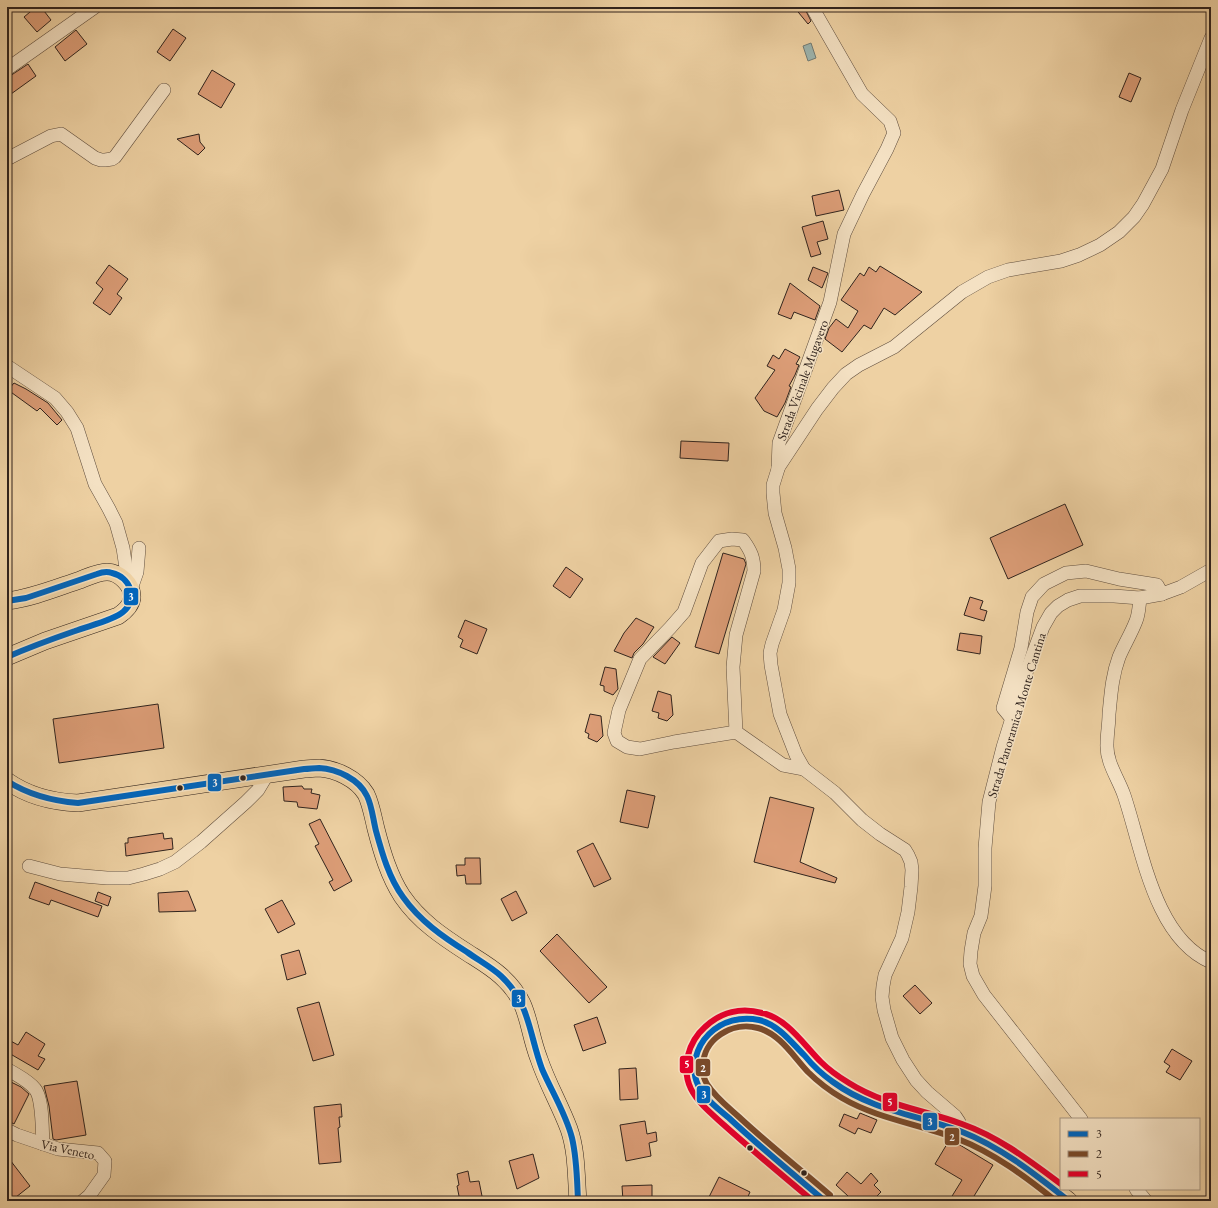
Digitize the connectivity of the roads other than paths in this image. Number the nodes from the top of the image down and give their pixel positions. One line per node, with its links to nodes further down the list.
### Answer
1 (95, 7): 4 (street)
2 (812, 7): 8 (street, Strada Vicinale Mugavero)
3 (1211, 38): 8 (street)
4 (7, 69)
5 (164, 90): 6 (street)
6 (7, 160)
7 (7, 366): 11 (street)
8 (778, 469): 18 (street, Strada Vicinale Mugavero)
9 (139, 548): 11 (street)
10 (1211, 570): 12 (street, Strada Panoramica Monte Cantina)
11 (127, 584): 14 (main road); 15 (main road)
12 (1162, 594): 13 (street, Strada Panoramica Monte Cantina); 16 (street)
13 (1140, 598): 16 (street, Strada Panoramica Monte Cantina); 22 (street)
14 (7, 601)
15 (7, 656)
16 (1012, 719): 24 (street, Strada Panoramica Monte Cantina)
17 (736, 732): 17 (street); 18 (street)
18 (804, 769): 26 (street, Strada Vicinale Mugavero)
19 (267, 775): 20 (main road); 21 (street); 30 (main road)
20 (7, 781)
21 (29, 866)
22 (1211, 962)
23 (7, 1069): 27 (street)
24 (1080, 1118)
25 (7, 1130): 27 (street, Via Veneto)
26 (960, 1132): 31 (main road); 32 (main road)
27 (43, 1144): 29 (street, Via Veneto)
28 (1137, 1190): 33 (street)
29 (83, 1201)
30 (578, 1201)
31 (825, 1201)
32 (1069, 1201)
33 (1146, 1201)

